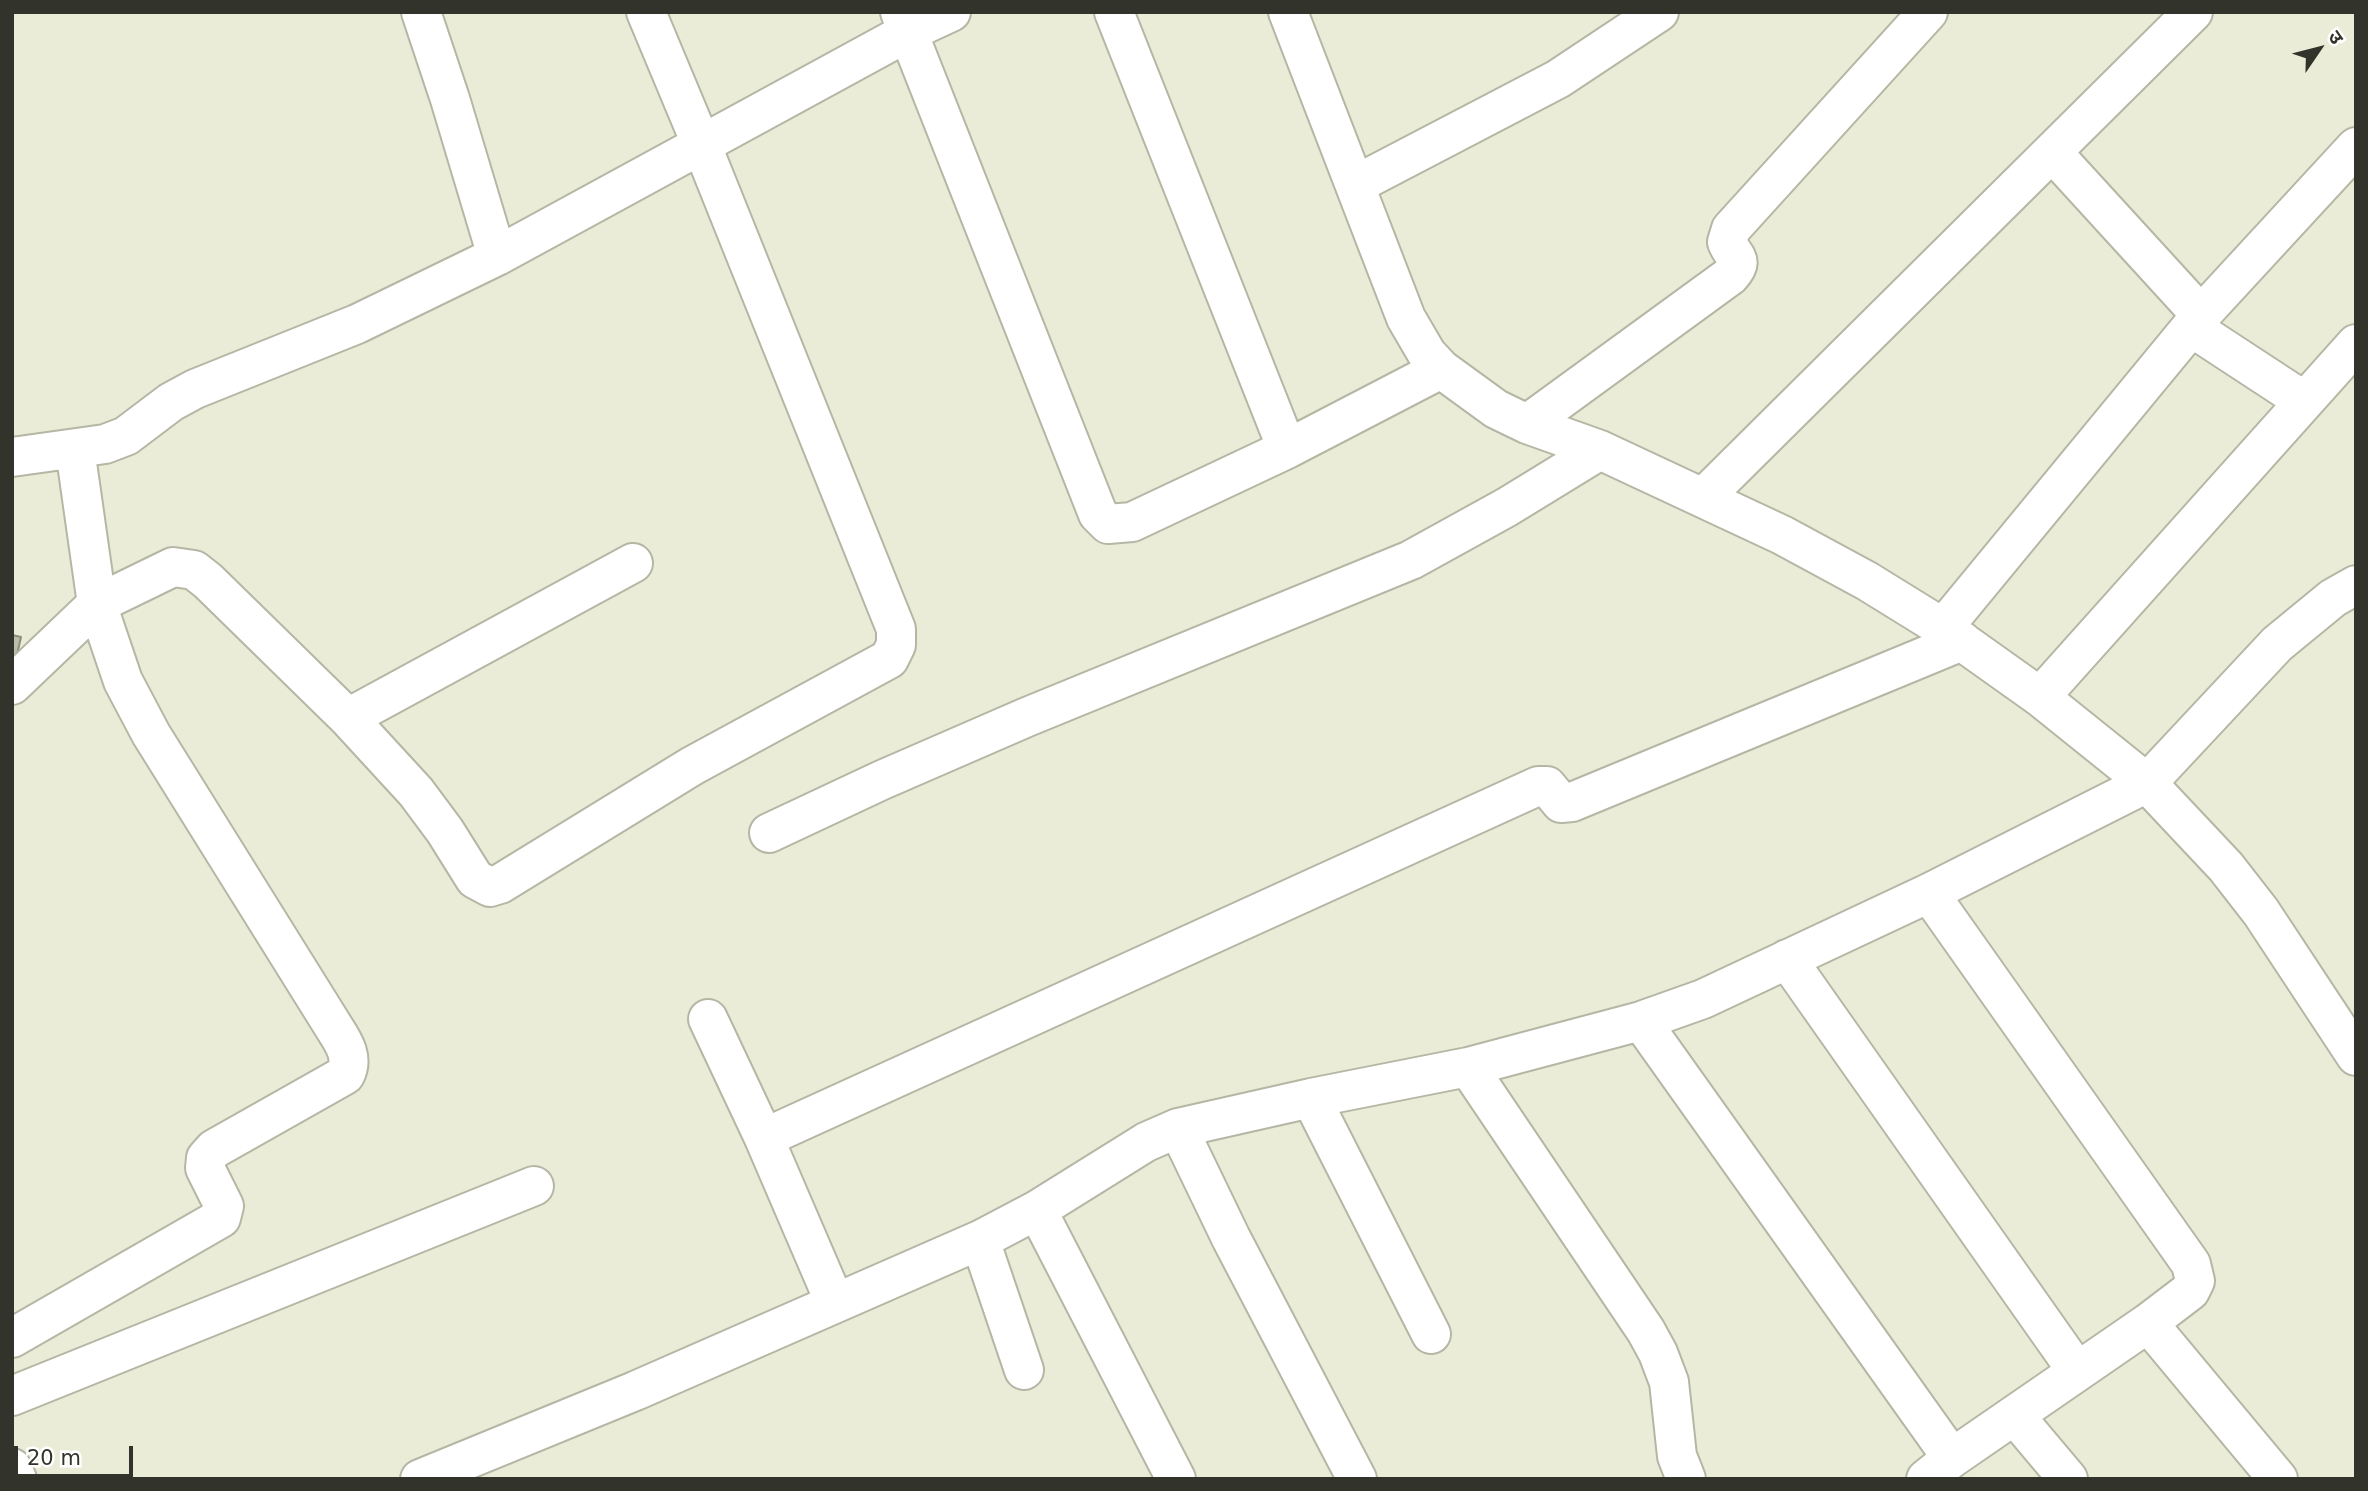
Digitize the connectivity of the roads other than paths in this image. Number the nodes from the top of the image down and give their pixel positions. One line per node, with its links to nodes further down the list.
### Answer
1 (421, 12): 14 (street)
2 (646, 12): 10 (street)
3 (951, 12): 9 (street)
4 (1114, 12): 21 (street)
5 (1288, 12): 13 (street)
6 (1660, 12): 13 (street)
7 (1928, 12): 19 (street)
8 (2193, 12): 12 (street)
9 (904, 22): 10 (street); 21 (street)
10 (702, 146): 14 (street); 31 (street)
11 (2356, 147): 15 (street)
12 (2052, 152): 15 (street); 24 (street)
13 (1355, 185): 17 (street)
14 (497, 256): 20 (street)
15 (2196, 321): 18 (street); 28 (street)
16 (2356, 344): 18 (street)
17 (1441, 369): 19 (street); 21 (street)
18 (2304, 401): 30 (street)
19 (1527, 424): 22 (street)
20 (75, 449): 23 (street); 27 (street)
21 (1287, 449)
22 (1600, 450): 24 (street); 33 (street)
23 (12, 457)
24 (1704, 498): 28 (street)
25 (633, 563): 31 (street)
26 (2356, 585): 32 (street)
27 (97, 604): 29 (street); 31 (street); 49 (street)
28 (1952, 634): 30 (street); 42 (street)
29 (12, 685)
30 (2040, 697): 32 (street)
31 (348, 718)
32 (2147, 783): 34 (street); 38 (street)
33 (769, 833)
34 (1929, 893): 35 (street); 47 (street)
35 (1787, 959): 37 (street); 51 (street)
36 (708, 1019): 42 (street)
37 (1641, 1021): 39 (street); 55 (street)
38 (2356, 1056)
39 (1468, 1067): 40 (street); 60 (street)
40 (1311, 1098): 41 (street); 48 (street)
41 (1178, 1128): 44 (street); 59 (street)
42 (764, 1138): 46 (street)
43 (534, 1186): 52 (street)
44 (1037, 1210): 45 (street); 58 (street)
45 (980, 1240): 46 (street); 50 (street)
46 (835, 1303): 57 (street)
47 (2148, 1323): 51 (street); 62 (street)
48 (1432, 1334)
49 (12, 1338)
50 (1024, 1370)
51 (2077, 1371): 53 (street)
52 (12, 1396)
53 (2015, 1416): 55 (street); 61 (street)
54 (12, 1468): 56 (street)
55 (1939, 1468)
56 (17, 1479)
57 (420, 1479)
58 (1175, 1479)
59 (1357, 1479)
60 (1686, 1479)
61 (2068, 1479)
62 (2278, 1479)

